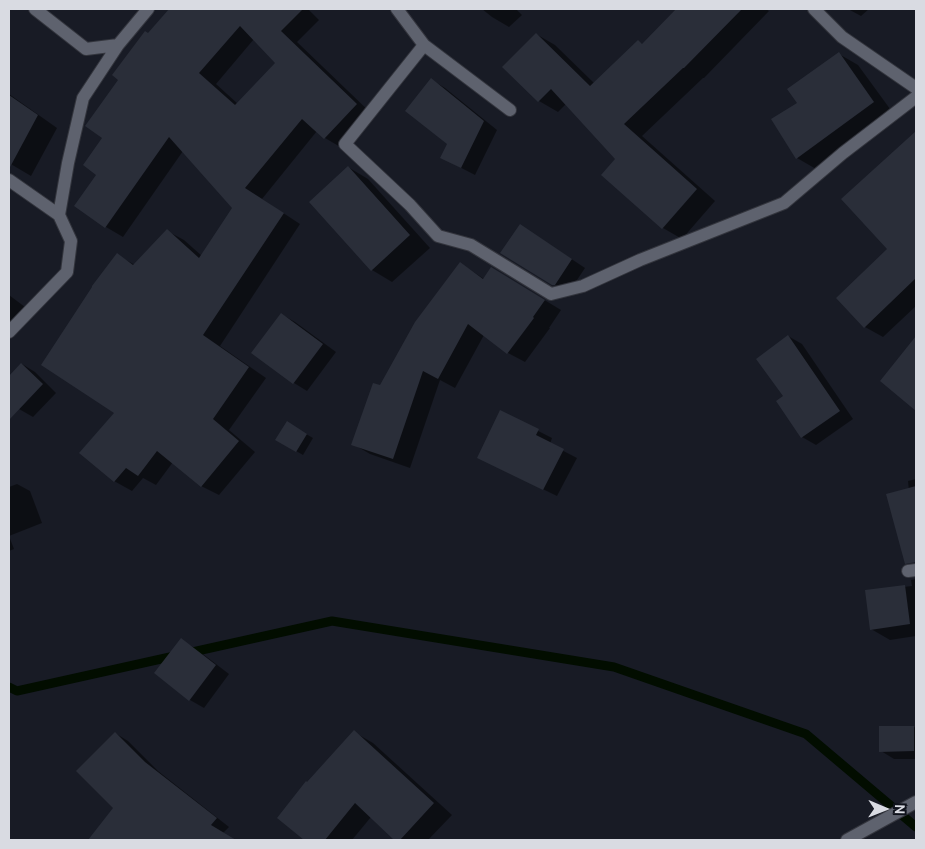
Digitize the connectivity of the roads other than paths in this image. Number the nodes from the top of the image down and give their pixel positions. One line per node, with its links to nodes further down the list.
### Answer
1 (35, 9): 5 (street)
2 (148, 9): 5 (street)
3 (397, 9): 6 (street)
4 (814, 9): 7 (street)
5 (118, 45): 11 (street)
6 (424, 45): 8 (street); 9 (street)
7 (916, 88)
8 (916, 97)
9 (510, 110)
10 (9, 180): 11 (street)
11 (59, 215): 12 (street)
12 (9, 332)
13 (916, 802): 14 (street)
14 (847, 840)

